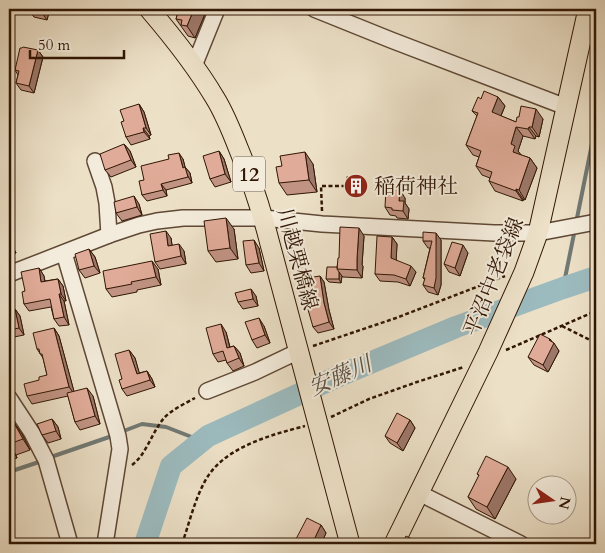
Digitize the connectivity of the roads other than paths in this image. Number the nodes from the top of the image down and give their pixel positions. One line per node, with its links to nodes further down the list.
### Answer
1 (150, 9): 5 (main road, 川越栗橋線 / 12)
2 (217, 9): 5 (street)
3 (314, 9): 6 (street)
4 (588, 9): 6 (main road, 平沼中老袋線)
5 (194, 66): 8 (main road, 川越栗橋線 / 12)
6 (566, 106): 10 (main road, 平沼中老袋線)
7 (94, 161): 11 (street)
8 (264, 218): 10 (street); 11 (street); 14 (main road, 川越栗橋線 / 12)
9 (590, 223): 10 (street)
10 (538, 232): 17 (main road, 平沼中老袋線)
11 (109, 235): 12 (street)
12 (64, 253): 13 (street); 19 (street)
13 (9, 274)
14 (300, 356): 15 (street); 20 (main road, 川越栗橋線 / 12)
15 (207, 391)
16 (9, 398): 18 (street)
17 (419, 493): 21 (main road, 平沼中老袋線); 22 (street)
18 (70, 544)
19 (105, 544)
20 (350, 544)
21 (394, 544)
22 (521, 544)

